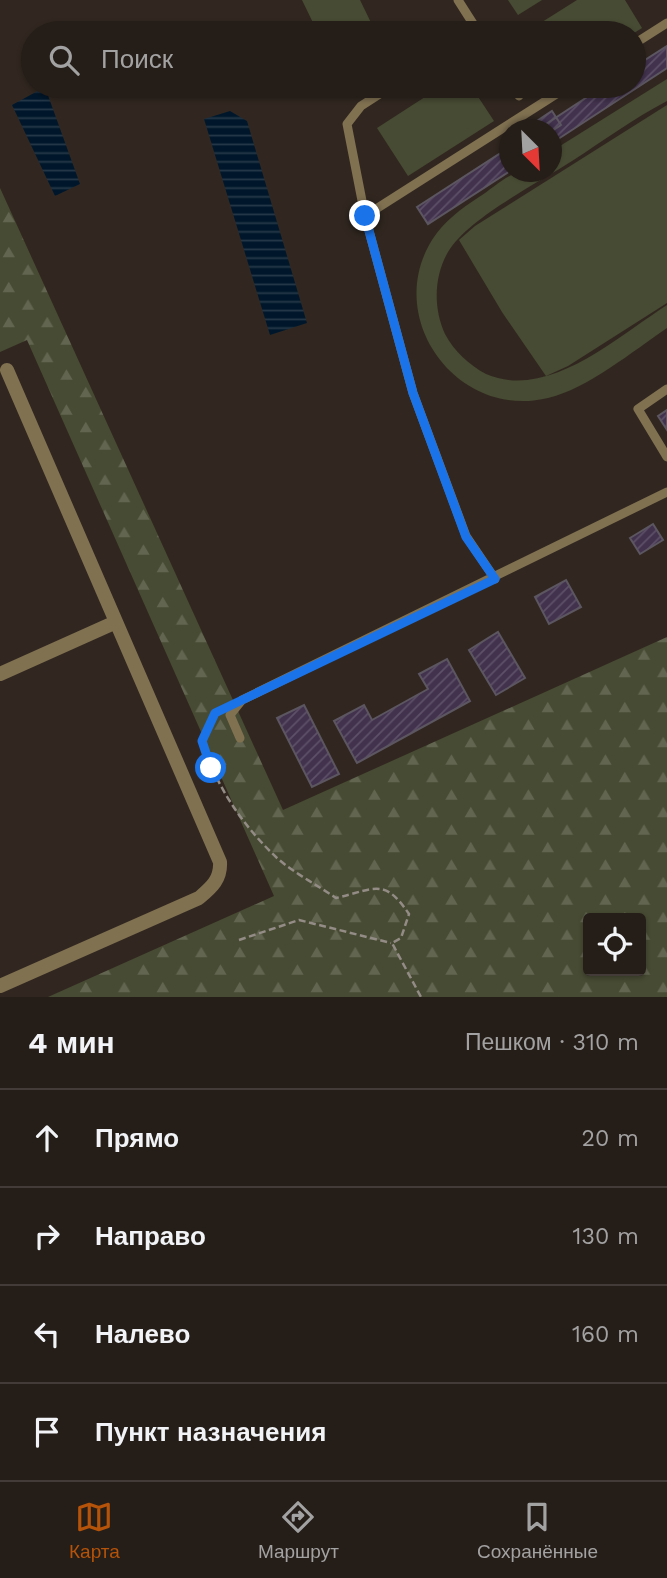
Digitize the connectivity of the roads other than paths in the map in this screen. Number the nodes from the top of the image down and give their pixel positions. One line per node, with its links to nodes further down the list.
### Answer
1 (458, 0): 2 (lane)
2 (470, 21)
3 (667, 23): 4 (lane)
4 (646, 36)
5 (373, 98): 7 (lane)
6 (550, 98): 7 (lane)
7 (365, 216): 12 (lane)
8 (7, 370): 13 (street)
9 (667, 389): 10 (lane)
10 (667, 457)
11 (667, 492): 12 (lane)
12 (495, 579): 15 (lane)
13 (116, 622): 14 (street); 16 (street)
14 (0, 674)
15 (240, 738)
16 (0, 986)

